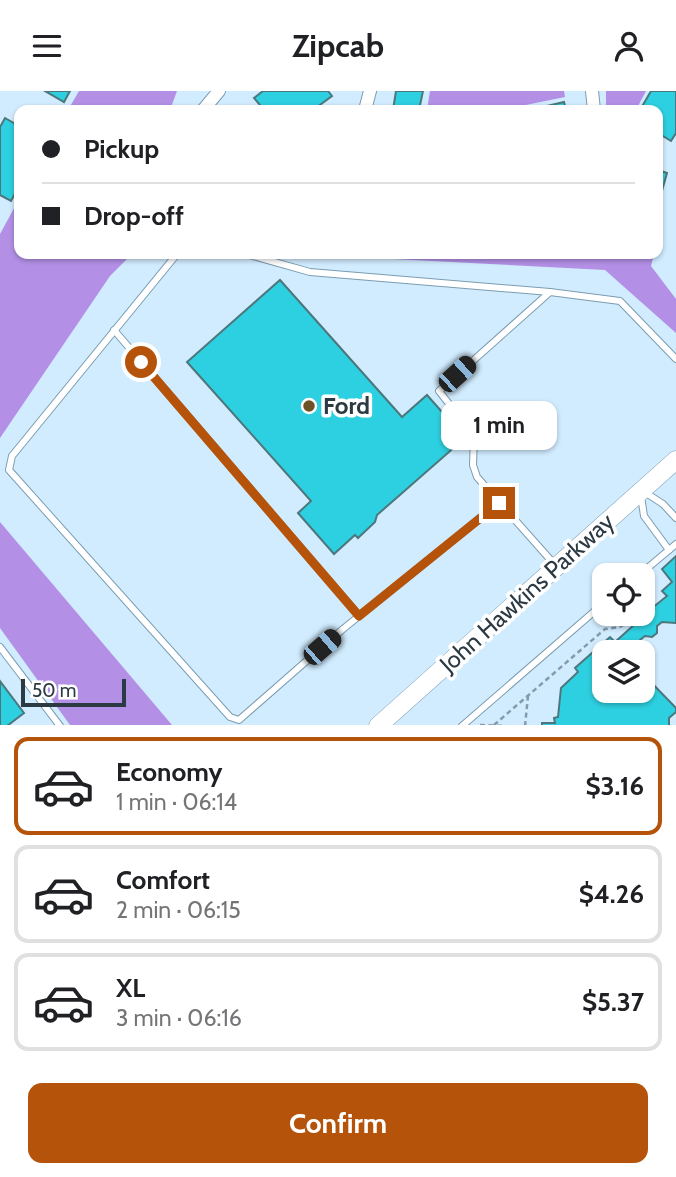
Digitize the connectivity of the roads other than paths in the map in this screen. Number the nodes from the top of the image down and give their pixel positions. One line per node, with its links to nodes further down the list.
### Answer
1 (219, 91): 2 (street)
2 (207, 105)
3 (173, 259): 6 (lane)
4 (264, 259): 5 (lane)
5 (550, 292): 7 (lane); 10 (lane)
6 (114, 330): 17 (lane); 17 (lane)
7 (676, 359)
8 (676, 460): 9 (main road, John Hawkins Parkway)
9 (641, 491): 11 (lane); 13 (lane); 15 (main road, John Hawkins Parkway)
10 (499, 503): 15 (lane); 17 (lane)
11 (676, 518)
12 (676, 544): 13 (lane)
13 (669, 550): 14 (lane)
14 (654, 563)
15 (556, 566): 20 (main road, John Hawkins Parkway)
16 (592, 613): 21 (lane)
17 (359, 616)
18 (0, 647): 19 (lane)
19 (59, 725)
20 (378, 725)
21 (462, 725)

